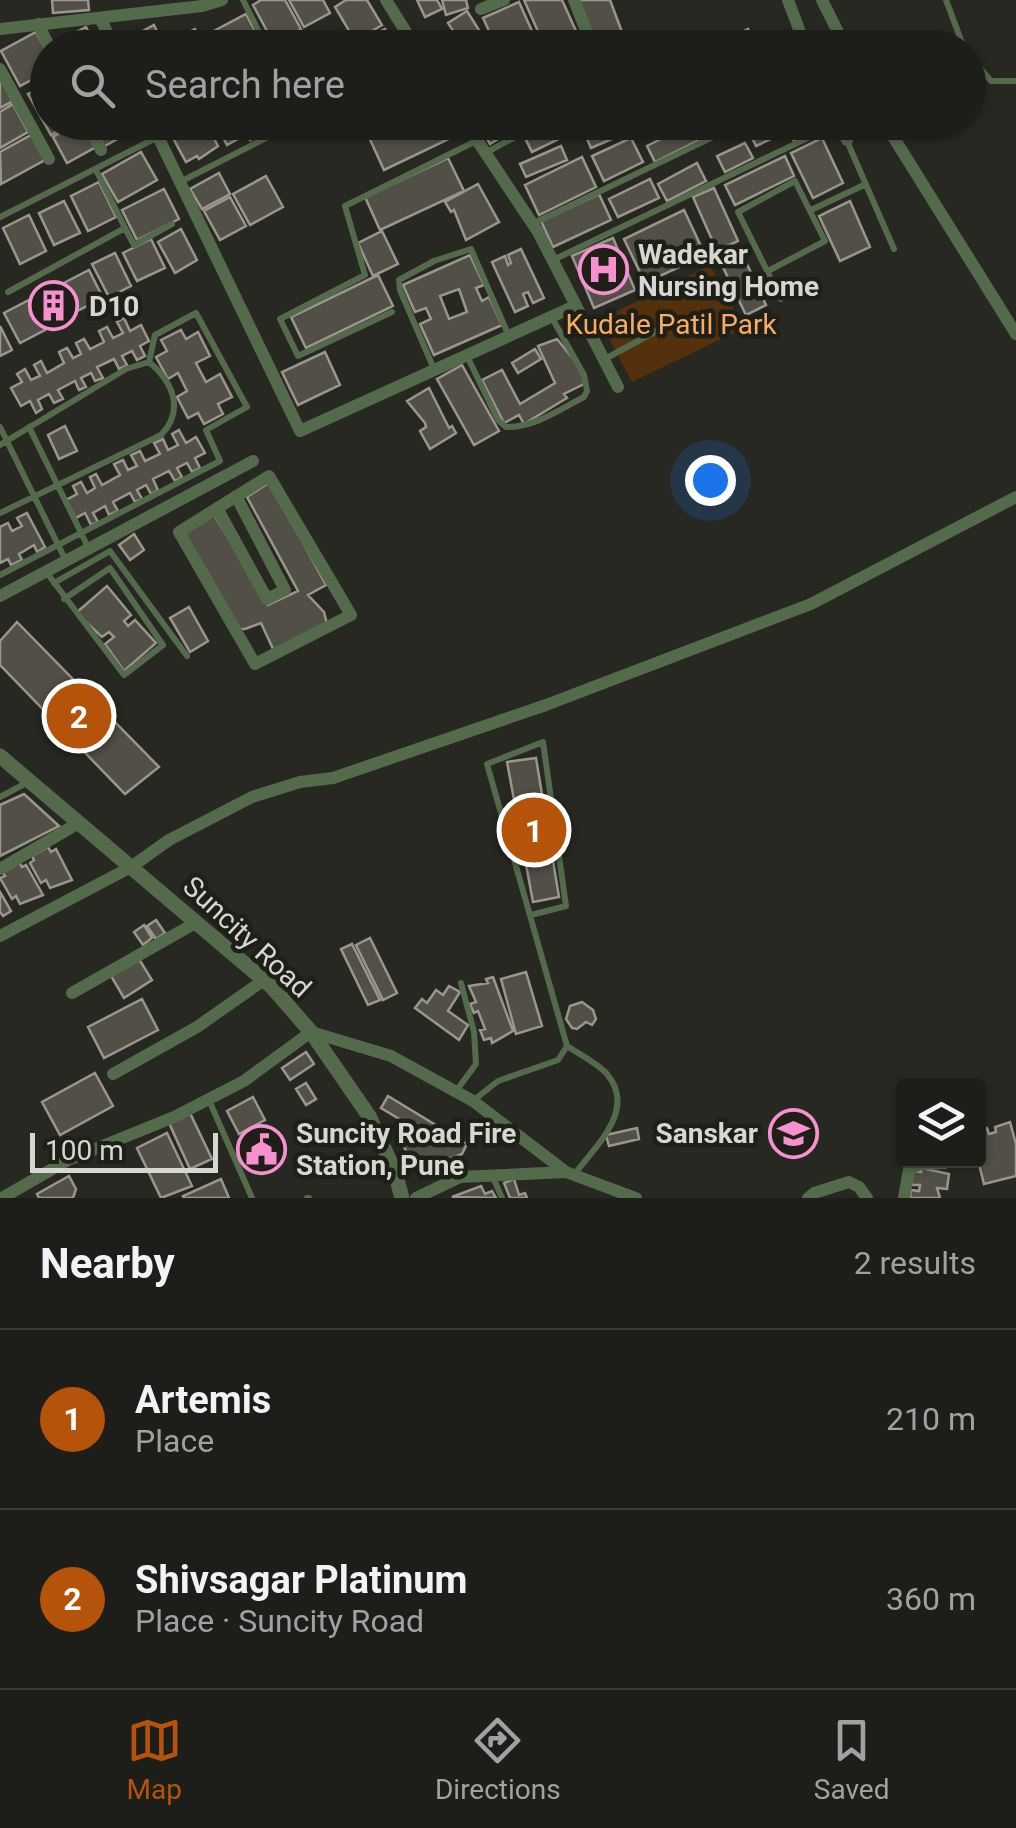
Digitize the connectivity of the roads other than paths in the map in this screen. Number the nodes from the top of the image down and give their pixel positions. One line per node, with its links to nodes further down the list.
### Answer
1 (222, 0): 10 (street)
2 (243, 0): 15 (lane)
3 (386, 0): 16 (street)
4 (504, 0): 9 (street)
5 (574, 0): 17 (street)
6 (788, 0): 18 (street)
7 (822, 0): 19 (street)
8 (946, 0): 20 (lane)
9 (481, 9)
10 (100, 18): 11 (street); 14 (street)
11 (38, 24): 12 (street); 13 (street)
12 (0, 28)
13 (41, 30)
14 (106, 30)
15 (258, 30)
16 (405, 30)
17 (586, 30)
18 (799, 30)
19 (837, 30)
20 (957, 30)
21 (0, 69): 24 (street)
22 (986, 75): 23 (lane)
23 (1016, 80)
24 (30, 125)
25 (38, 140): 38 (street)
26 (96, 140): 37 (street)
27 (152, 140): 39 (lane)
28 (160, 140): 40 (street)
29 (262, 140): 40 (lane)
30 (478, 140): 36 (street)
31 (497, 140): 36 (lane)
32 (706, 140): 44 (lane)
33 (804, 140): 48 (lane)
34 (847, 140): 41 (lane)
35 (895, 140): 56 (street)
36 (482, 146): 44 (street); 53 (lane)
37 (101, 150)
38 (48, 159)
39 (96, 170): 43 (lane); 46 (lane)
40 (181, 182): 61 (street)
41 (866, 184): 42 (lane); 47 (lane)
42 (811, 210): 49 (lane); 49 (lane)
43 (0, 217)
44 (532, 223): 48 (street)
45 (172, 224): 46 (lane)
46 (125, 228): 50 (lane)
47 (894, 249)
48 (552, 261): 52 (street)
49 (768, 271): 51 (lane)
50 (8, 292)
51 (781, 299)
52 (575, 306): 54 (street); 59 (street)
53 (392, 312)
54 (551, 316): 57 (street); 58 (lane)
55 (660, 329): 59 (lane)
56 (1016, 334)
57 (509, 336): 58 (street); 61 (lane)
58 (467, 355): 61 (street)
59 (604, 360): 62 (street)
60 (149, 362): 64 (lane); 68 (lane); 73 (lane)
61 (434, 370)
62 (618, 386)
63 (0, 426): 65 (lane)
64 (29, 428): 65 (lane); 68 (lane)
65 (4, 443): 69 (lane)
66 (253, 461): 67 (street)
67 (216, 482): 71 (street); 75 (street)
68 (57, 487): 69 (lane); 73 (lane)
69 (35, 496): 72 (lane); 74 (lane)
70 (1016, 497): 86 (street)
71 (227, 502): 71 (street); 71 (street)
72 (0, 514)
73 (81, 534): 74 (lane); 75 (lane)
74 (59, 546): 76 (lane); 77 (lane)
75 (90, 550): 76 (street)
76 (66, 562): 78 (street)
77 (0, 575)
78 (50, 578): 79 (street); 80 (lane); 81 (lane)
79 (0, 596)
80 (64, 599): 80 (lane)
81 (187, 656)
82 (1, 754): 83 (street, Suncity Road)
83 (32, 781): 84 (lane); 85 (street, Suncity Road)
84 (0, 798)
85 (77, 824): 86 (street, Suncity Road); 87 (street)
86 (132, 867): 89 (street, Suncity Road); 90 (street)
87 (0, 868)
88 (530, 915): 88 (lane); 95 (lane)
89 (196, 922): 91 (street, Suncity Road); 93 (street)
90 (0, 936)
91 (264, 980): 94 (street, Suncity Road); 96 (street)
92 (461, 983): 97 (lane)
93 (72, 993)
94 (311, 1032): 97 (street); 98 (street); 105 (street, Suncity Road)
95 (568, 1046): 99 (lane); 102 (lane)
96 (113, 1074)
97 (456, 1091): 99 (street)
98 (208, 1098): 103 (street); 104 (lane)
99 (473, 1101): 102 (street)
100 (909, 1168): 111 (street)
101 (492, 1174): 102 (street); 106 (street); 107 (lane)
102 (570, 1174): 108 (street)
103 (2, 1198)
104 (252, 1198)
105 (402, 1198)
106 (416, 1198)
107 (502, 1198)
108 (636, 1198)
109 (808, 1198): 110 (street)
110 (867, 1198)
111 (904, 1198)

